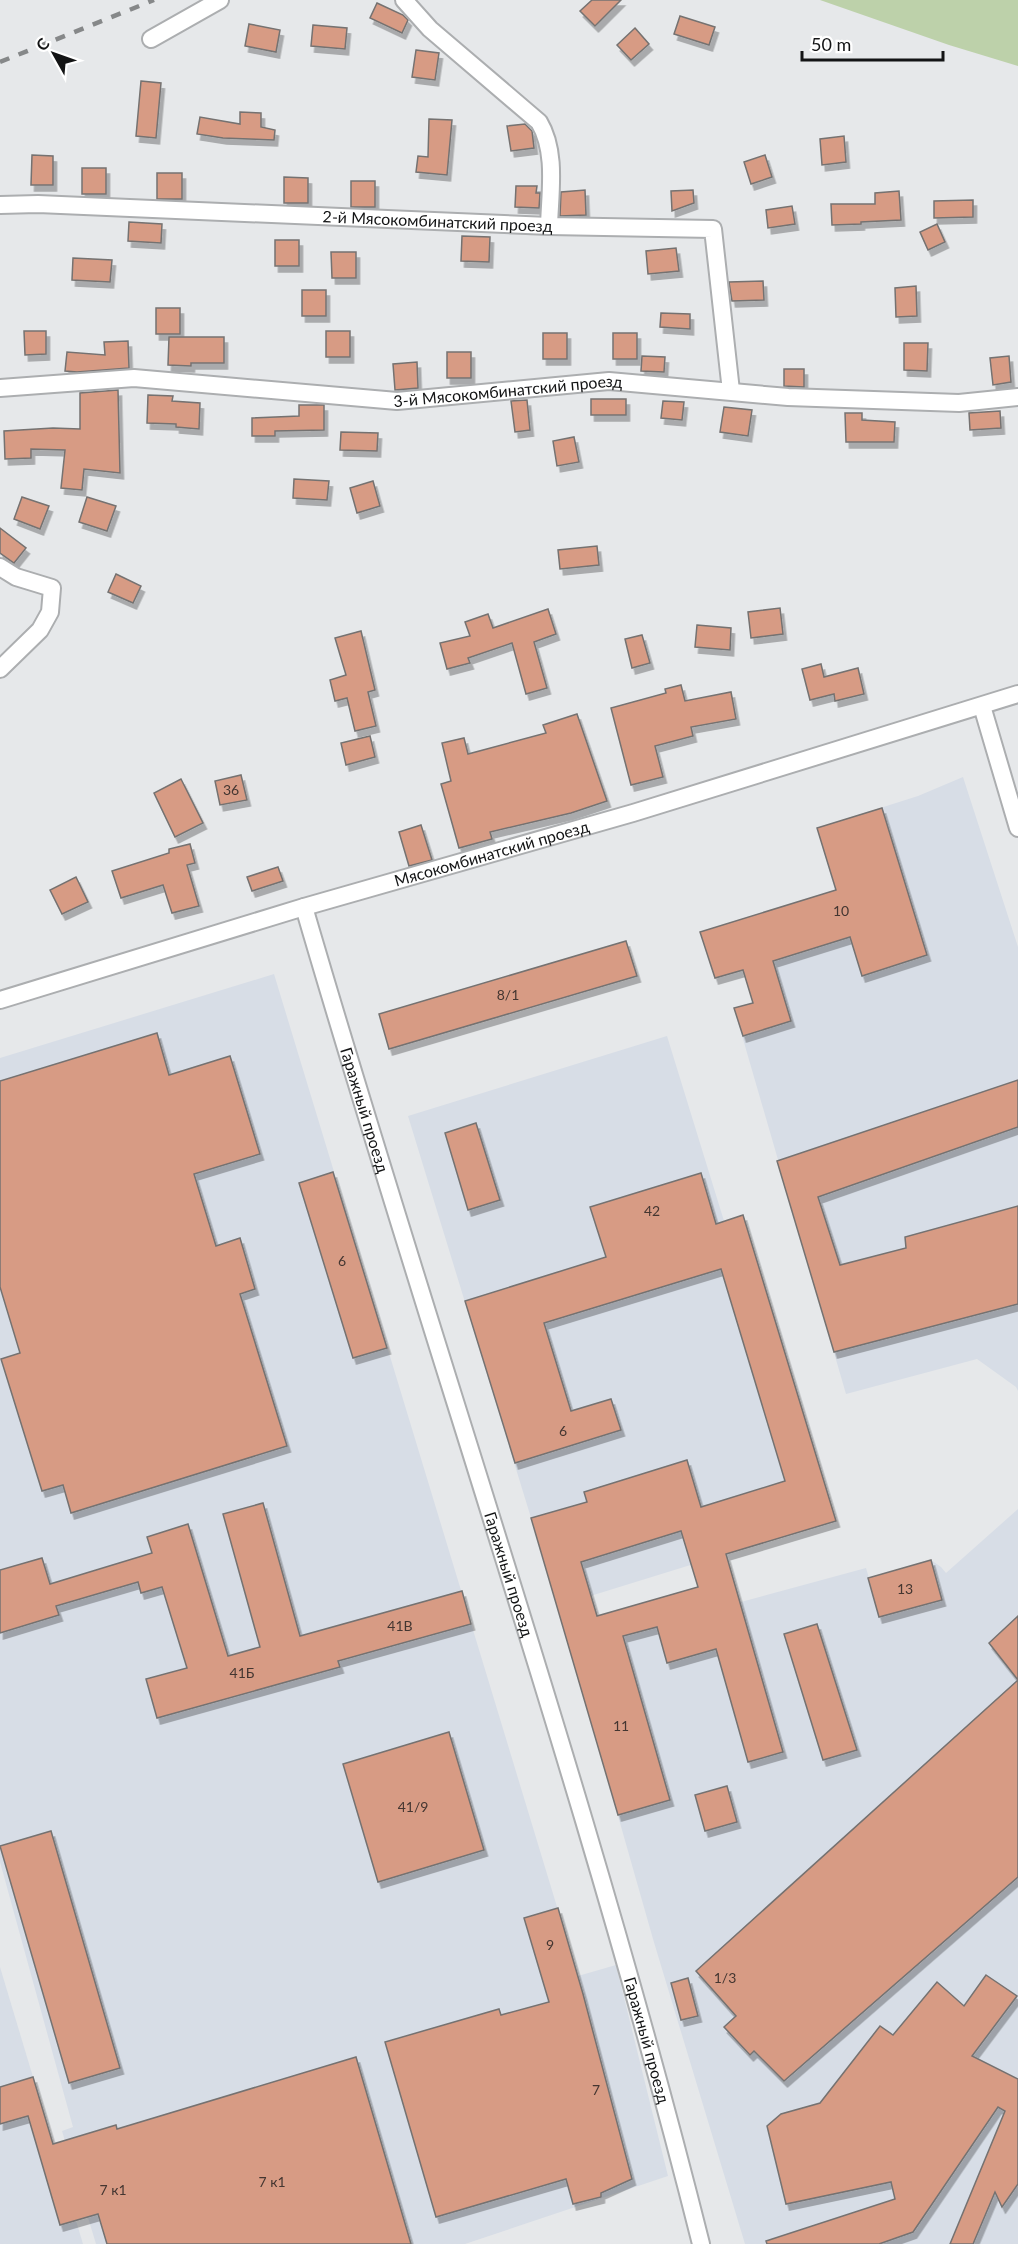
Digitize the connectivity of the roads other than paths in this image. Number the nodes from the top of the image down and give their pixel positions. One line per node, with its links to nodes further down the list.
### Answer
1 (220, 0): 3 (street)
2 (404, 0): 5 (street)
3 (150, 39)
4 (0, 205): 5 (street, 2-й Мясокомбинатский проезд)
5 (549, 225): 7 (street, 2-й Мясокомбинатский проезд)
6 (0, 388): 7 (street, 3-й Мясокомбинатский проезд)
7 (731, 391): 8 (street, 3-й Мясокомбинатский проезд)
8 (1018, 398)
9 (0, 567): 10 (street)
10 (0, 669)
11 (1018, 694): 12 (street, Мясокомбинатский проезд)
12 (982, 706): 13 (street); 14 (street, Мясокомбинатский проезд)
13 (1018, 828)
14 (304, 907): 15 (street, Мясокомбинатский проезд); 16 (street, Гаражный проезд)
15 (0, 1000)
16 (701, 2244)

